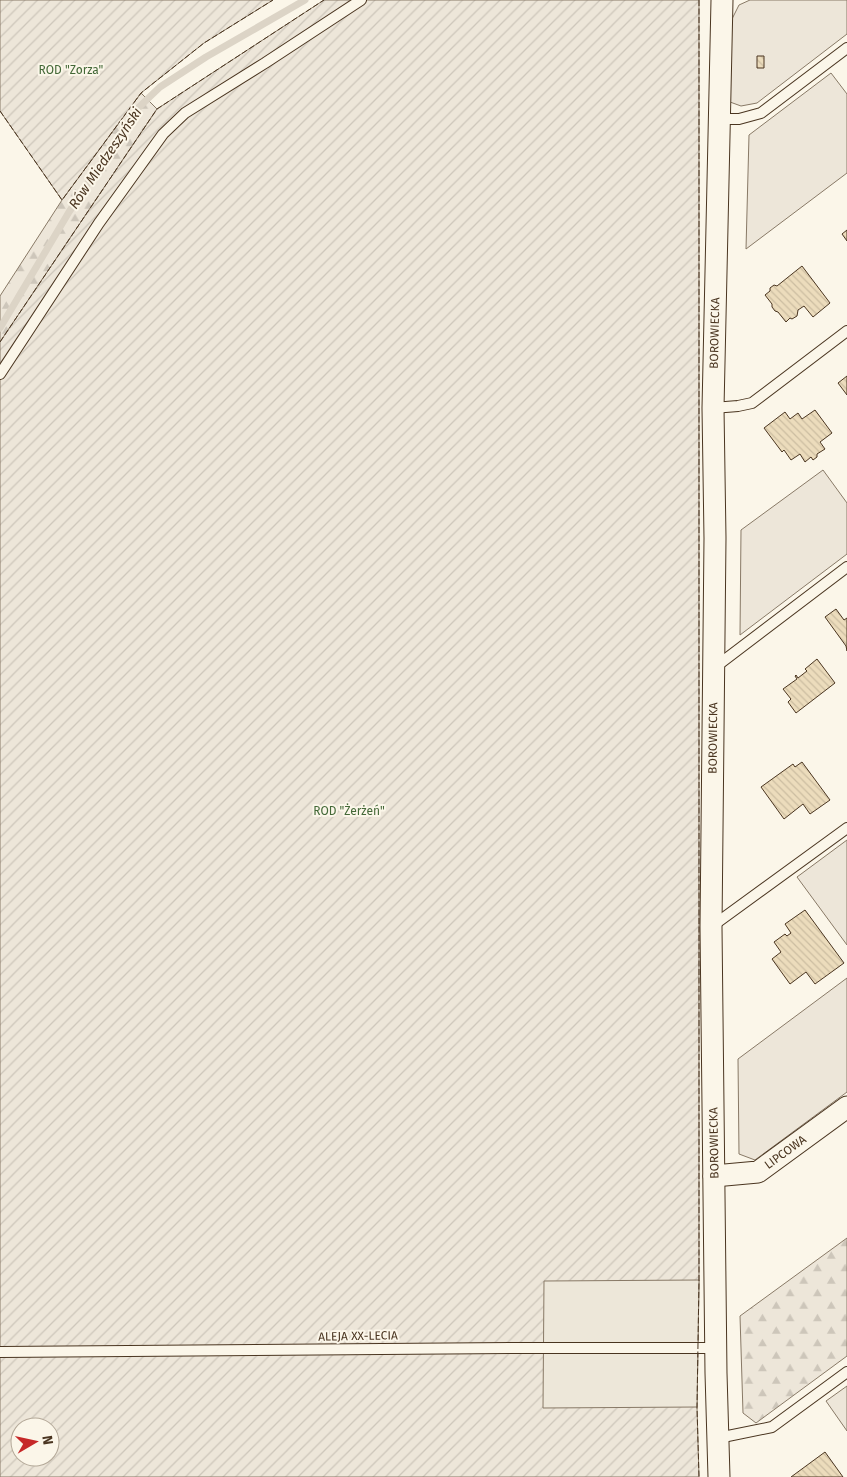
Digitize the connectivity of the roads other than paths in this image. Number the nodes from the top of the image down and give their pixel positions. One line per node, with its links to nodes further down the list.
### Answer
1 (360, 0): 6 (lane)
2 (722, 0): 4 (street, BOROWIECKA)
3 (847, 48): 4 (lane)
4 (720, 119): 7 (street, BOROWIECKA)
5 (847, 331): 7 (lane)
6 (0, 374)
7 (714, 408): 9 (street, BOROWIECKA)
8 (847, 567): 9 (lane)
9 (713, 669): 11 (street, BOROWIECKA)
10 (847, 828): 11 (lane)
11 (711, 927): 13 (street, BOROWIECKA)
12 (847, 1108): 13 (street, LIPCOWA)
13 (714, 1176): 14 (street, BOROWIECKA)
14 (716, 1348): 15 (lane, ALEJA XX-LECIA); 17 (street, BOROWIECKA)
15 (0, 1352)
16 (847, 1372): 17 (lane)
17 (718, 1438): 18 (street, BOROWIECKA)
18 (719, 1477)

